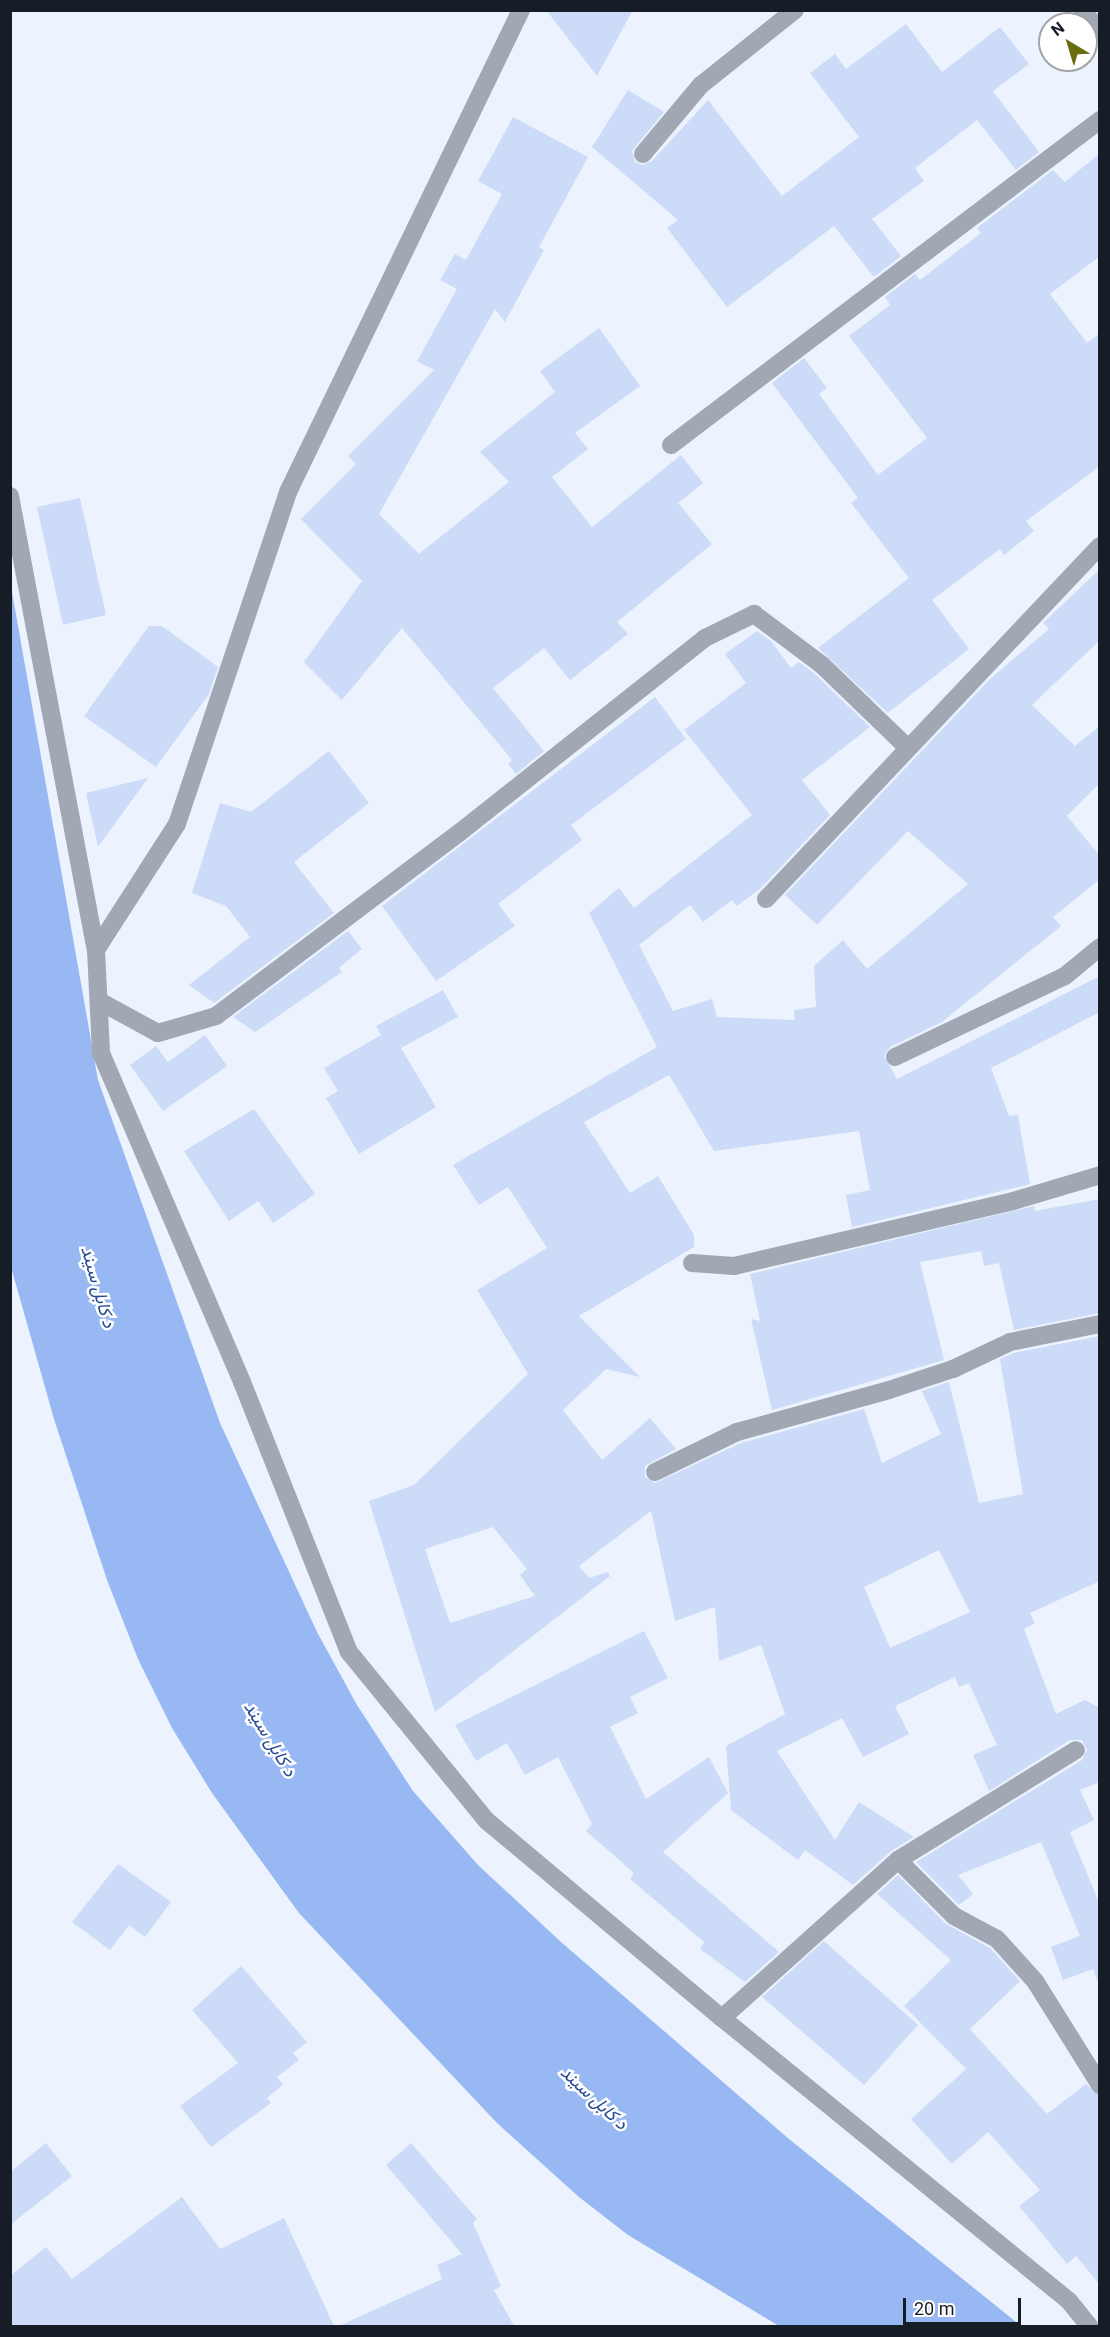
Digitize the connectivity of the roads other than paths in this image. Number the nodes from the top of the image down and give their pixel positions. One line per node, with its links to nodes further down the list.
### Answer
1 (521, 10): 13 (street)
2 (795, 10): 6 (street)
3 (1082, 10): 4 (street)
4 (1100, 31)
5 (1100, 120): 7 (street)
6 (643, 154)
7 (671, 445)
8 (10, 496): 13 (street)
9 (1100, 546): 10 (street)
10 (907, 747): 11 (street); 14 (street)
11 (766, 898)
12 (1100, 947): 15 (street)
13 (96, 950): 14 (street)
14 (99, 1001): 22 (street)
15 (895, 1057)
16 (1100, 1175): 17 (street)
17 (692, 1263)
18 (1100, 1324): 19 (street)
19 (655, 1472)
20 (1076, 1750): 21 (street)
21 (898, 1860): 22 (street); 23 (street)
22 (722, 2019): 24 (street)
23 (1100, 2085)
24 (1089, 2326)

